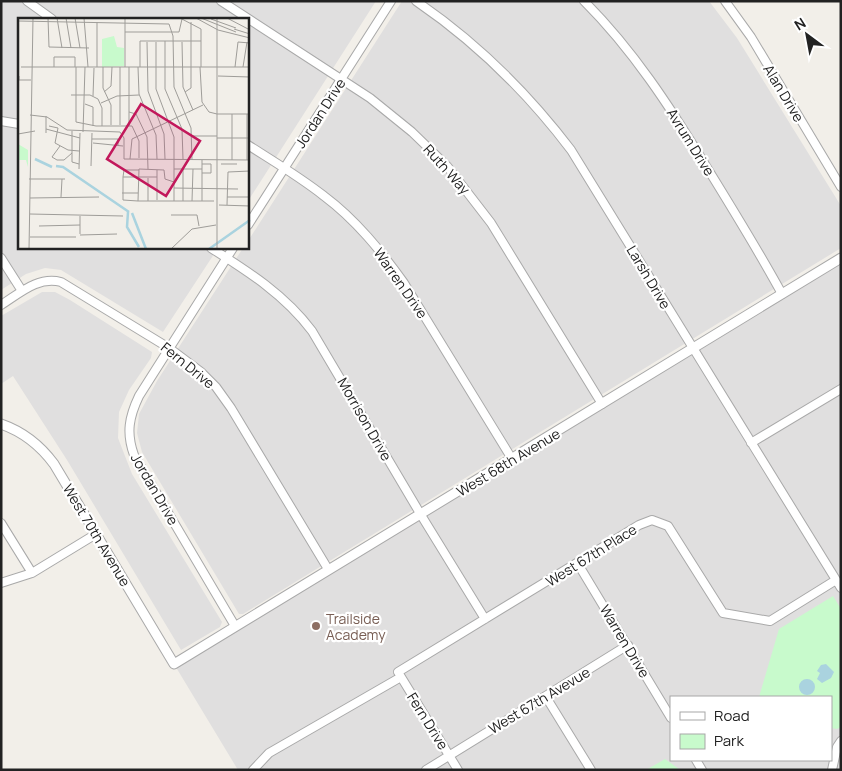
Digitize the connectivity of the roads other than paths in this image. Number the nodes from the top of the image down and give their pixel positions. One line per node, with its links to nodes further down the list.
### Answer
1 (27, 1): 7 (street)
2 (221, 1): 8 (street, Ruth Way)
3 (391, 1): 10 (street, Jordan Drive)
4 (416, 1): 26 (street, Larsh Drive)
5 (584, 1): 23 (street, Avrum Drive)
6 (725, 1): 15 (street, Alan Drive)
7 (51, 18)
8 (247, 18)
9 (249, 19): 10 (street, Ruth Way)
10 (342, 79): 14 (street, Jordan Drive); 28 (street, Ruth Way)
11 (1, 121): 12 (street)
12 (18, 124)
13 (249, 146): 14 (street, Warren Drive)
14 (284, 168): 16 (street, Jordan Drive); 31 (street, Warren Drive)
15 (841, 187)
16 (249, 223)
17 (213, 249): 20 (street, Morrison Drive)
18 (232, 249): 20 (street, Jordan Drive)
19 (1, 258): 22 (street)
20 (227, 258): 25 (street, Jordan Drive); 32 (street, Morrison Drive)
21 (841, 258): 23 (street, West 68th Avenue)
22 (22, 291): 24 (street, Fern Drive); 25 (street, Fern Drive)
23 (782, 294): 26 (street, West 68th Avenue)
24 (1, 305)
25 (169, 348): 36 (street, Fern Drive); 42 (street, Jordan Drive)
26 (692, 349): 28 (street, West 68th Avenue); 30 (street, Larsh Drive)
27 (841, 389): 30 (street)
28 (602, 404): 31 (street, West 68th Avenue)
29 (1, 424): 34 (street, West 70th Avenue)
30 (751, 444): 38 (street, Larsh Drive)
31 (512, 459): 32 (street, West 68th Avenue)
32 (421, 515): 36 (street, West 68th Avenue); 41 (street, Morrison Drive)
33 (1, 523): 37 (street)
34 (96, 534): 37 (street); 44 (street, West 70th Avenue)
35 (578, 564): 38 (street, West 67th Place); 41 (street, West 67th Place); 43 (street, Warren Drive)
36 (328, 569): 42 (street, West 68th Avenue)
37 (32, 573): 39 (street)
38 (836, 580): 40 (street, Larsh Drive)
39 (1, 583)
40 (841, 588)
41 (485, 619): 45 (street, West 67th Place)
42 (235, 626): 44 (street, West 68th Avenue)
43 (628, 645): 46 (street, West 67th Avevue); 47 (street, Warren Drive)
44 (174, 664)
45 (399, 674): 49 (street, Fern Drive); 50 (street, West 67th Place)
46 (546, 697): 49 (street, West 67th Avevue); 53 (street)
47 (670, 716)
48 (841, 742): 54 (street)
49 (450, 755): 51 (street, West 67th Avevue); 52 (street, Fern Drive)
50 (254, 770)
51 (426, 770)
52 (458, 770)
53 (591, 770)
54 (832, 770)

